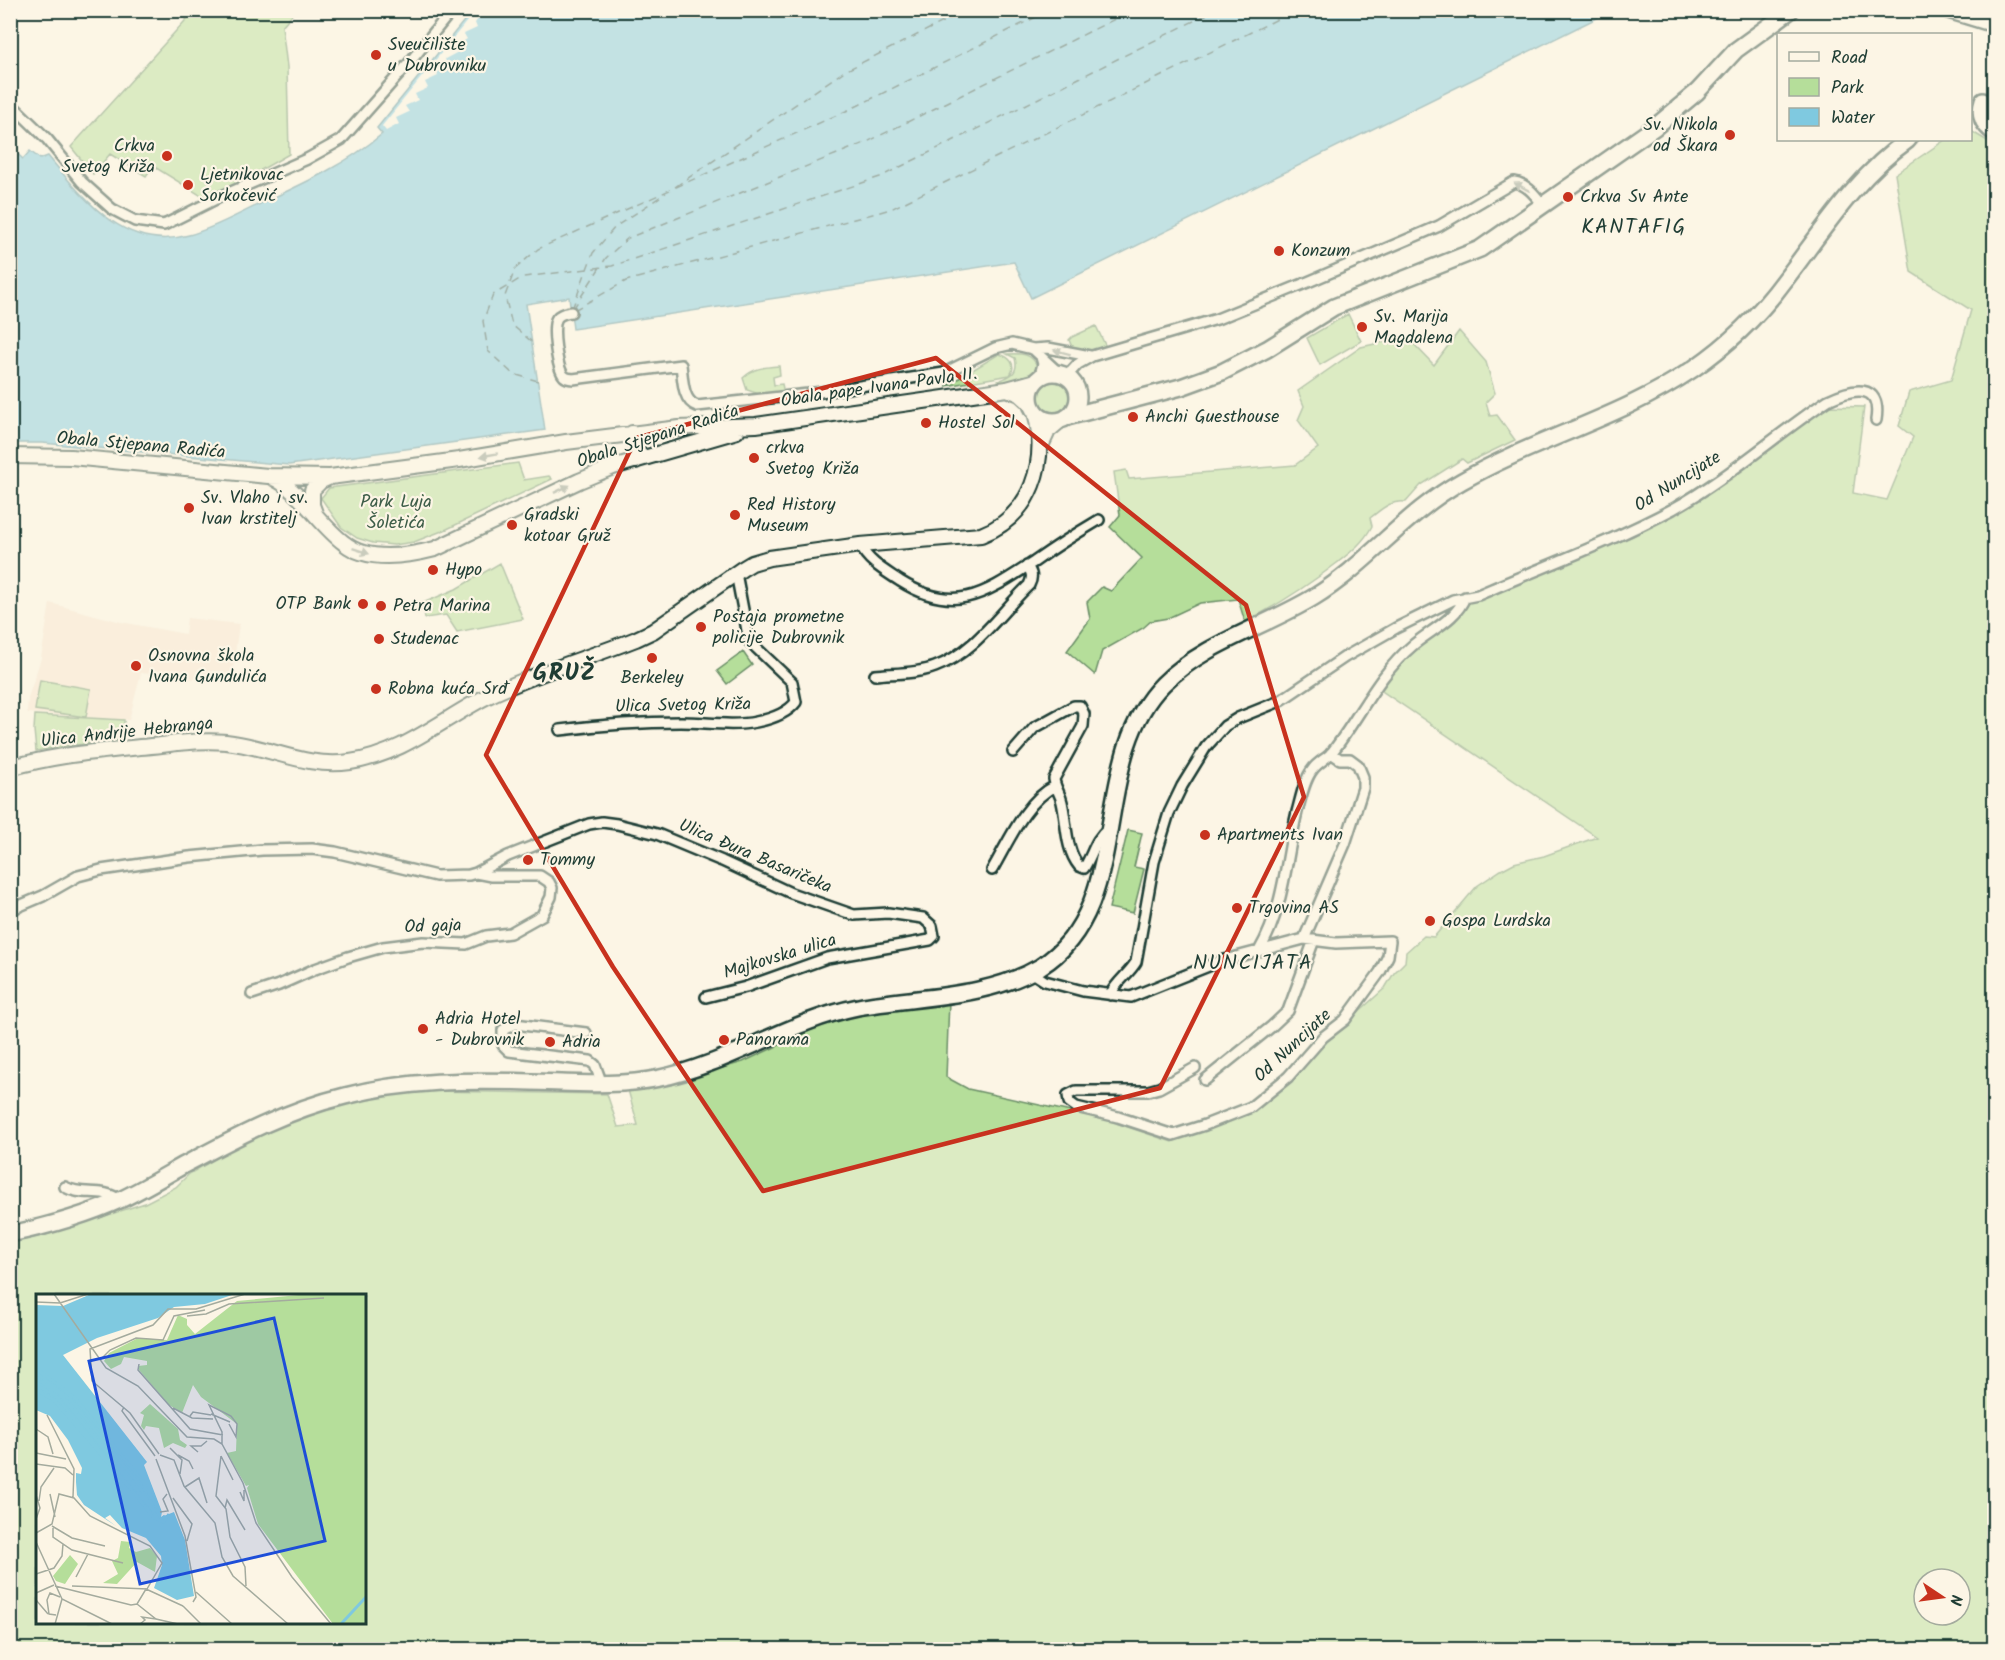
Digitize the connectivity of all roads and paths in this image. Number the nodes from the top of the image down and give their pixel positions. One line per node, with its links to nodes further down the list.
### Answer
1 (452, 10): 5 (street)
2 (1791, 10): 10 (main road)
3 (1948, 10): 4 (main road)
4 (1995, 24)
5 (10, 103)
6 (1987, 103): 8 (main road)
7 (1972, 123): 8 (main road)
8 (1993, 132)
9 (1907, 141): 42 (main road)
10 (1543, 206): 13 (street, one-way to 13); 19 (main road)
11 (571, 312): 12 (street)
12 (1033, 349): 13 (street, one-way to 12); 14 (street)
13 (1092, 356): 15 (street)
14 (1041, 357): 15 (street); 16 (street)
15 (1063, 375): 16 (main road); 18 (main road)
16 (1038, 380): 17 (main road, Obala pape Ivana Pavla II.); 20 (main road)
17 (1007, 389): 20 (main road); 23 (main road, Obala pape Ivana Pavla II.)
18 (1077, 392): 19 (main road); 21 (main road)
19 (1117, 404): 21 (main road)
20 (1033, 407): 21 (main road); 25 (main road, Ulica Andrije Hebranga)
21 (1064, 419): 25 (main road, Ulica Andrije Hebranga)
22 (1876, 420): 35 (street, Od Nuncijate)
23 (756, 425): 24 (main road, Obala Stjepana Radića); 27 (main road, Obala Stjepana Radića)
24 (632, 434): 27 (main road); 29 (main road, Obala Stjepana Radića, one-way to 29)
25 (1040, 448): 32 (main road, Ulica Andrije Hebranga)
26 (10, 456): 28 (main road, Obala Stjepana Radića)
27 (636, 460): 30 (main road, Obala Stjepana Radića, one-way to 27)
28 (268, 476): 29 (main road, Obala Stjepana Radića); 30 (main road, Obala Stjepana Radića)
29 (330, 477): 30 (main road)
30 (316, 515)
31 (1100, 520): 33 (street)
32 (860, 545): 33 (street); 34 (main road, Ulica Andrije Hebranga)
33 (1026, 566): 36 (street)
34 (736, 573): 37 (street, Ulica Svetog Križa); 40 (main road, Ulica Andrije Hebranga)
35 (1465, 597): 39 (street); 51 (street, Od Nuncijate)
36 (875, 675)
37 (561, 729)
38 (1013, 752): 41 (street)
39 (1332, 753): 47 (street, Od Nuncijate); 48 (street)
40 (10, 768)
41 (1055, 786): 42 (street); 43 (street)
42 (1109, 828): 49 (main road)
43 (992, 870)
44 (476, 873): 45 (street); 46 (street, Ulica Đura Basaričeka); 50 (street, Od gaja)
45 (10, 910)
46 (934, 936): 52 (street, Majkovska ulica)
47 (1309, 939): 48 (street, Od Nuncijate); 54 (street, Od Nuncijate); 55 (street, Od Nuncijate)
48 (1259, 951): 51 (street, Od Nuncijate)
49 (1031, 972): 51 (street, Od Nuncijate); 56 (main road)
50 (252, 994)
51 (1110, 995)
52 (706, 997)
53 (586, 1033): 56 (street)
54 (1195, 1068)
55 (1205, 1080)
56 (602, 1084): 58 (main road)
57 (65, 1187): 58 (street)
58 (119, 1200): 59 (main road)
59 (10, 1234)

